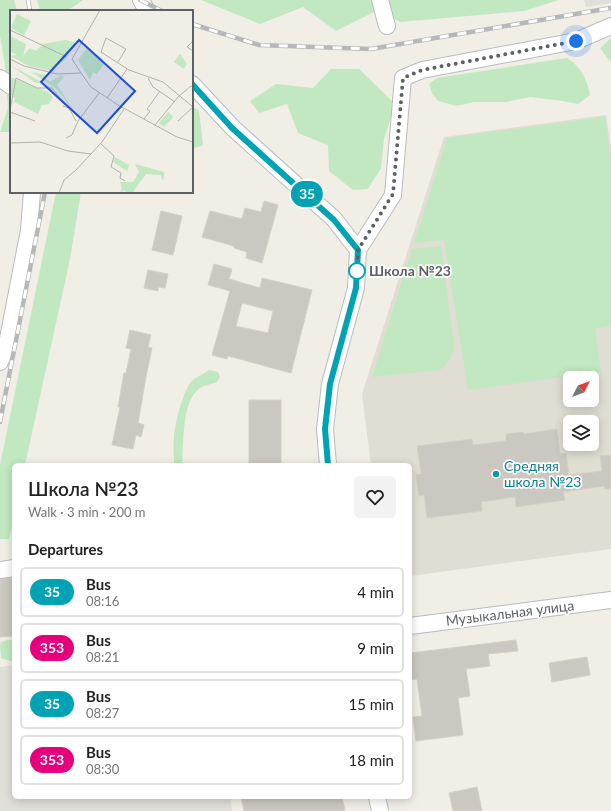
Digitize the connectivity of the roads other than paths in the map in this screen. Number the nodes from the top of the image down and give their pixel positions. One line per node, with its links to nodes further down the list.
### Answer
1 (141, 0): 3 (street)
2 (380, 0): 4 (street)
3 (146, 10)
4 (387, 26)
5 (611, 26): 10 (street)
6 (0, 78): 7 (street)
7 (10, 85)
8 (193, 85): 10 (street)
9 (32, 193): 11 (street)
10 (358, 250): 12 (street)
11 (0, 362)
12 (328, 463)
13 (12, 568): 14 (street)
14 (0, 570)
15 (611, 600): 16 (street, Музыкальная улица)
16 (412, 626)
17 (377, 799): 18 (street)
18 (380, 811)

